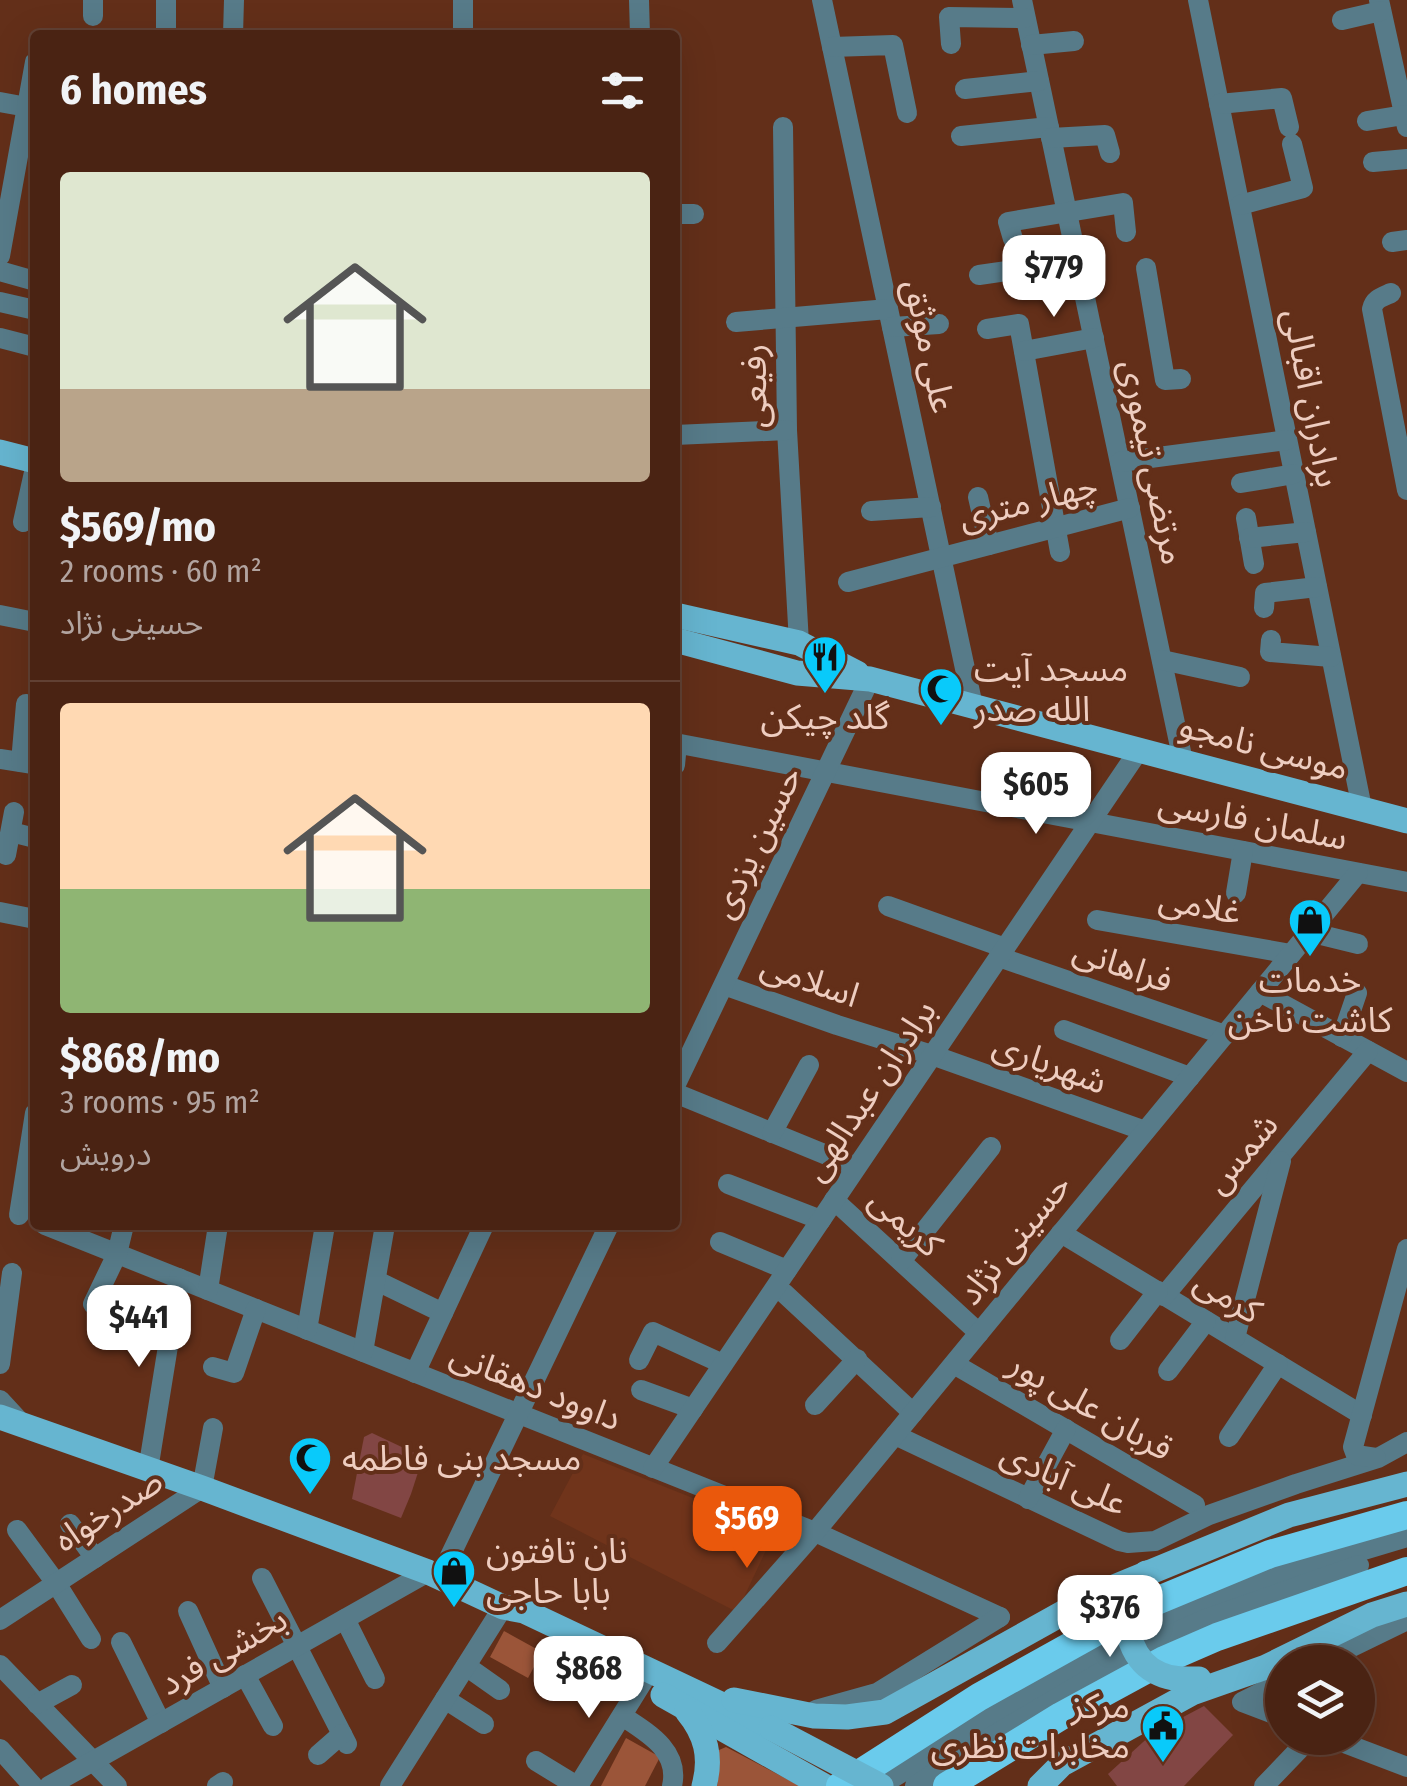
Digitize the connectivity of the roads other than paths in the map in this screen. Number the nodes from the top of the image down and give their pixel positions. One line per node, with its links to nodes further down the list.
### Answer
1 (166, 0): 10 (street)
2 (234, 0): 11 (street)
3 (463, 0): 12 (street)
4 (639, 0): 13 (street)
5 (822, 0): 17 (street, علی موثق)
6 (1198, 0): 23 (street, برادران اقبالی)
7 (1380, 6): 9 (street); 18 (street)
8 (1023, 9): 15 (street); 16 (street, مرتضی تیموری)
9 (1344, 19)
10 (166, 29)
11 (233, 30)
12 (463, 30)
13 (640, 30)
14 (1074, 41): 16 (street)
15 (952, 44)
16 (1031, 45): 19 (street, مرتضی تیموری)
17 (832, 46): 25 (street); 48 (street, علی موثق)
18 (1400, 61): 26 (street)
19 (1039, 81): 20 (street); 29 (street, مرتضی تیموری)
20 (965, 89)
21 (30, 91): 24 (street)
22 (0, 102): 24 (street)
23 (1219, 104): 34 (street, برادران اقبالی); 34 (street)
24 (27, 108): 38 (street)
25 (907, 113)
26 (1406, 121): 27 (street)
27 (1366, 122)
28 (783, 127): 47 (street, رفیعی)
29 (1050, 133): 30 (street); 31 (street); 35 (street, مرتضی تیموری)
30 (961, 136)
31 (1110, 154)
32 (1407, 159): 33 (street)
33 (1373, 162)
34 (1240, 205): 59 (street, برادران اقبالی)
35 (1067, 212): 36 (street); 37 (street); 39 (street, مرتضی تیموری)
36 (1126, 232)
37 (1013, 240)
38 (0, 256)
39 (1077, 260): 42 (street); 53 (street, مرتضی تیموری)
40 (1146, 268): 56 (street)
41 (0, 272): 43 (street)
42 (979, 275)
43 (30, 280)
44 (1391, 293): 66 (street)
45 (0, 302): 46 (street)
46 (30, 309)
47 (786, 318): 48 (street); 49 (street); 57 (street, رفیعی)
48 (890, 318): 50 (street); 68 (street, علی موثق)
49 (736, 322)
50 (939, 324)
51 (987, 329): 55 (street)
52 (0, 338): 54 (street)
53 (1094, 338): 55 (street); 62 (street, مرتضی تیموری)
54 (30, 345)
55 (1024, 351): 72 (street)
56 (1181, 379)
57 (788, 430): 58 (street); 86 (street, رفیعی)
58 (680, 435)
59 (1287, 440): 62 (street); 63 (street, برادران اقبالی)
60 (0, 452): 61 (main road)
61 (30, 462)
62 (1120, 462): 69 (street, مرتضی تیموری)
63 (1294, 474): 64 (street); 73 (street, برادران اقبالی)
64 (1242, 482)
65 (30, 488): 71 (street)
66 (1407, 490)
67 (978, 497): 74 (street)
68 (931, 507): 70 (street); 76 (street, علی موثق)
69 (1130, 508): 72 (street, چهار متری); 88 (street, مرتضی تیموری)
70 (871, 511)
71 (23, 522)
72 (1056, 527): 74 (street, چهار متری); 75 (street)
73 (1306, 532): 77 (street); 79 (street, برادران اقبالی)
74 (990, 544): 76 (street, چهار متری)
75 (1060, 552)
76 (942, 557): 78 (street, چهار متری); 92 (street, علی موثق)
77 (1254, 564)
78 (848, 582)
79 (1317, 586): 80 (street); 87 (street, برادران اقبالی)
80 (1264, 608)
81 (0, 615): 83 (street)
82 (680, 615): 86 (main road, موسی نامجو)
83 (30, 621)
84 (1271, 640): 87 (street)
85 (680, 641): 90 (main road, موسی نامجو)
86 (799, 643): 90 (main road, موسی نامجو)
87 (1331, 656): 98 (street, برادران اقبالی)
88 (1162, 660): 89 (street); 95 (street, مرتضی تیموری)
89 (1240, 677)
90 (870, 680): 92 (main road, موسی نامجو); 97 (street, حسین یزدی)
91 (26, 704): 96 (street)
92 (973, 706): 94 (main road, موسی نامجو)
93 (680, 745): 97 (street, سلمان فارسی)
94 (1139, 750): 95 (main road, موسی نامجو); 100 (street, برادران عبدالهی)
95 (1183, 761): 98 (main road, موسی نامجو)
96 (19, 762)
97 (826, 772): 100 (street, سلمان فارسی); 115 (street, حسین یزدی)
98 (1362, 808): 99 (main road, موسی نامجو)
99 (1407, 821)
100 (1090, 822): 102 (street, سلمان فارسی); 113 (street, برادران عبدالهی)
101 (30, 834): 103 (street)
102 (1243, 851): 104 (street, سلمان فارسی); 106 (street)
103 (6, 855)
104 (1358, 873): 105 (street, سلمان فارسی); 111 (street, حسینی نژاد)
105 (1407, 882)
106 (1236, 892)
107 (888, 906): 113 (street, فراهانی)
108 (0, 912): 109 (street)
109 (30, 918)
110 (1097, 920): 114 (street, غلامی)
111 (1309, 932): 112 (street); 114 (street, حسینی نژاد)
112 (1357, 946)
113 (1002, 952): 119 (street, فراهانی); 122 (street, برادران عبدالهی)
114 (1291, 954): 116 (street, حسینی نژاد)
115 (724, 985): 122 (street, اسلامی); 126 (street, حسین یزدی)
116 (1260, 992): 119 (street, حسینی نژاد); 120 (street)
117 (1357, 993): 120 (street)
118 (1064, 1030): 125 (street)
119 (1224, 1035): 125 (street, حسینی نژاد)
120 (1342, 1037): 121 (street)
121 (1368, 1051): 124 (street); 132 (street, شمس)
122 (932, 1055): 128 (street, شهریاری); 133 (street, برادران عبدالهی)
123 (809, 1065): 129 (street)
124 (1407, 1072)
125 (1190, 1077): 128 (street, حسینی نژاد)
126 (680, 1079)
127 (680, 1092): 129 (street)
128 (1145, 1132): 145 (street, حسینی نژاد)
129 (772, 1133): 133 (street)
130 (30, 1143): 136 (street)
131 (991, 1147): 149 (street)
132 (1284, 1152): 156 (street, شمس); 163 (street)
133 (856, 1168): 135 (street, برادران عبدالهی)
134 (728, 1184): 137 (street)
135 (834, 1200): 137 (street, برادران عبدالهی); 149 (street, کریمی)
136 (18, 1214)
137 (821, 1220): 150 (street, برادران عبدالهی)
138 (123, 1230): 148 (street)
139 (217, 1230): 154 (street)
140 (324, 1230): 161 (street)
141 (384, 1230): 153 (street)
142 (482, 1230): 159 (street)
143 (607, 1230): 180 (street)
144 (75, 1231): 148 (street, داوود دهقانی)
145 (1061, 1233): 156 (street, کرمی); 162 (street, حسینی نژاد)
146 (720, 1242): 150 (street)
147 (1407, 1248): 181 (street)
148 (117, 1254): 152 (street, داوود دهقانی); 157 (street)
149 (901, 1261): 162 (street, کریمی)
150 (787, 1270): 169 (street, برادران عبدالهی)
151 (12, 1273): 168 (street)
152 (179, 1278): 154 (street, داوود دهقانی); 190 (street)
153 (377, 1282): 159 (street); 165 (street)
154 (208, 1290): 158 (street, داوود دهقانی)
155 (784, 1293): 166 (street)
156 (1161, 1294): 160 (street, کرمی); 164 (street, شمس)
157 (93, 1304)
158 (256, 1309): 161 (street, داوود دهقانی); 172 (street)
159 (443, 1313): 174 (street)
160 (1206, 1321): 163 (street, کرمی); 173 (street)
161 (307, 1330): 165 (street, داوود دهقانی)
162 (979, 1333): 170 (street, حسینی نژاد)
163 (1235, 1338): 171 (street, کرمی)
164 (1120, 1340)
165 (364, 1352): 174 (street, داوود دهقانی)
166 (857, 1359): 177 (street); 179 (street)
167 (639, 1360): 169 (street)
168 (0, 1364)
169 (723, 1364): 178 (street, برادران عبدالهی)
170 (954, 1364): 179 (street, حسینی نژاد); 184 (street, قربان علی پور)
171 (1278, 1364): 181 (street, کرمی); 186 (street)
172 (213, 1367)
173 (1168, 1371)
174 (416, 1373): 180 (street, داوود دهقانی)
175 (640, 1390): 178 (street)
176 (0, 1400): 182 (street)
177 (815, 1404)
178 (693, 1409): 189 (street, برادران عبدالهی)
179 (913, 1413): 185 (street, حسینی نژاد)
180 (518, 1414): 189 (street, داوود دهقانی); 204 (street)
181 (1362, 1415): 188 (street)
182 (12, 1422): 190 (main road)
183 (213, 1428): 192 (street)
184 (1066, 1429): 193 (street); 194 (street, قربان علی پور)
185 (895, 1436): 193 (street, علی آبادی); 198 (street, حسینی نژاد)
186 (1229, 1437)
187 (1407, 1442): 188 (street, علی آبادی)
188 (1378, 1458): 194 (street, علی آبادی)
189 (653, 1468): 198 (street, داوود دهقانی)
190 (148, 1470): 192 (main road)
191 (1407, 1484): 203 (main road)
192 (202, 1488): 201 (street, صدرخواه); 204 (main road)
193 (1028, 1499): 194 (street, علی آبادی)
194 (1202, 1510)
195 (1407, 1514): 254 (highway)
196 (70, 1524): 201 (street)
197 (17, 1530): 206 (street)
198 (815, 1532): 216 (street, حسینی نژاد); 232 (street, داوود دهقانی)
199 (1407, 1537): 255 (street)
200 (1407, 1551): 256 (street)
201 (95, 1558): 206 (street, صدرخواه)
202 (1407, 1571): 257 (highway)
203 (1146, 1573): 211 (main road, bridge); 232 (main road)
204 (434, 1575): 208 (main road); 212 (street, بخشی فرد)
205 (262, 1578): 218 (street)
206 (56, 1583): 210 (street, صدرخواه); 214 (street)
207 (1407, 1604): 211 (main road)
208 (503, 1607): 220 (street); 222 (main road)
209 (188, 1611): 225 (street)
210 (3, 1613)
211 (1372, 1616): 258 (main road)
212 (345, 1619): 218 (street, بخشی فرد); 223 (street)
213 (1407, 1620): 217 (street)
214 (92, 1638)
215 (122, 1642): 234 (street)
216 (716, 1643)
217 (1356, 1645)
218 (297, 1646): 221 (street, بخشی فرد); 239 (street)
219 (0, 1665): 230 (street)
220 (466, 1666): 226 (street); 229 (street)
221 (245, 1676): 225 (street, بخشی فرد); 236 (street)
222 (646, 1677): 228 (main road); 233 (street)
223 (376, 1679)
224 (72, 1685): 230 (street)
225 (224, 1688): 234 (street, بخشی فرد)
226 (500, 1690)
227 (1265, 1690): 231 (street)
228 (684, 1696): 232 (main road); 237 (main road); 252 (main road)
229 (445, 1699): 235 (street); 249 (street)
230 (36, 1704): 243 (street)
231 (1265, 1710)
232 (800, 1714)
233 (622, 1716): 250 (street); 251 (street)
234 (161, 1723): 243 (street, بخشی فرد)
235 (484, 1724)
236 (273, 1726)
237 (764, 1738): 253 (main road); 255 (main road, bridge)
238 (0, 1749): 246 (street)
239 (318, 1755)
240 (1294, 1755): 259 (street)
241 (1374, 1755): 244 (street)
242 (536, 1760): 245 (street)
243 (94, 1761): 247 (street, بخشی فرد); 248 (street)
244 (1407, 1768)
245 (550, 1779): 250 (street)
246 (33, 1786)
247 (49, 1786)
248 (117, 1786)
249 (390, 1786)
250 (577, 1786)
251 (672, 1786)
252 (704, 1786)
253 (824, 1786)
254 (840, 1786)
255 (880, 1786)
256 (916, 1786)
257 (947, 1786)
258 (1040, 1786)
259 (1264, 1786)

